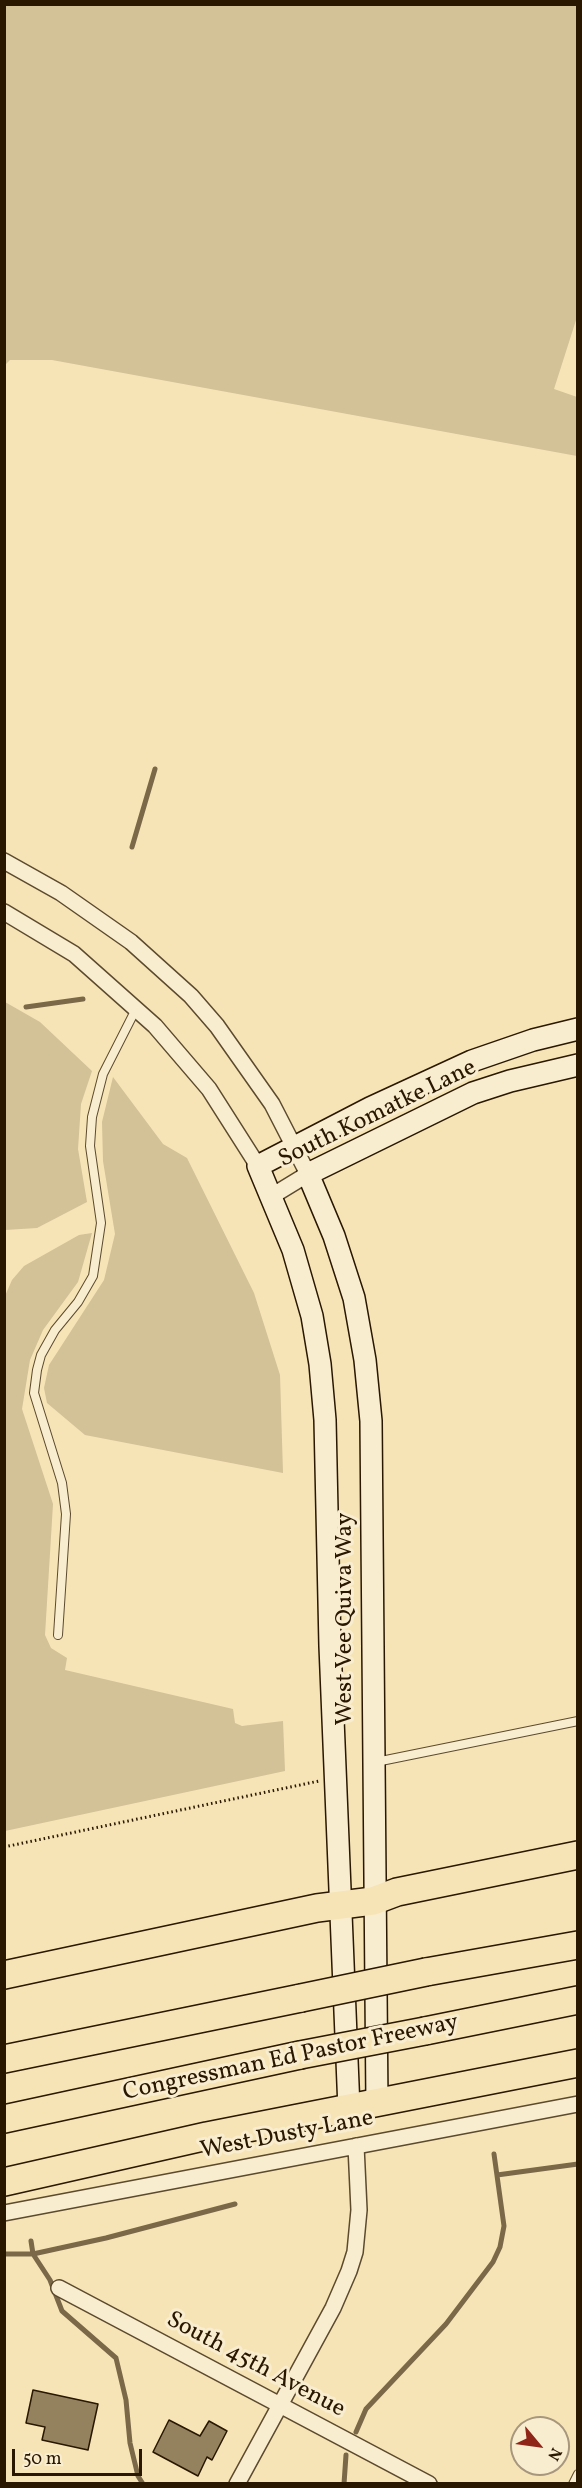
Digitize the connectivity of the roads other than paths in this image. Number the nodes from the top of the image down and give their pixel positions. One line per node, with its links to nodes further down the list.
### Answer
1 (4, 861): 6 (street, South Komatke Lane)
2 (4, 912): 3 (street, South Komatke Lane)
3 (137, 1008): 7 (street, South Komatke Lane); 10 (lane)
4 (578, 1029): 6 (street, South Komatke Lane)
5 (578, 1065): 8 (street, South Komatke Lane)
6 (295, 1147): 7 (street); 8 (street, West Vee Quiva Way)
7 (258, 1166): 9 (street, South Komatke Lane)
8 (308, 1174): 9 (street, South Komatke Lane); 12 (street, West Vee Quiva Way)
9 (272, 1196): 15 (street, West Vee Quiva Way)
10 (58, 1635)
11 (578, 1721): 12 (lane)
12 (374, 1762): 14 (street, West Vee Quiva Way)
13 (578, 1856): 14 (highway)
14 (373, 1901): 15 (highway); 21 (street, West Vee Quiva Way)
15 (340, 1907): 17 (highway); 23 (street, West Vee Quiva Way)
16 (578, 1945): 19 (highway, bridge)
17 (4, 1974)
18 (578, 2000): 24 (highway, Congressman Ed Pastor Freeway, bridge)
19 (4, 2059)
20 (578, 2063): 21 (highway)
21 (377, 2104): 23 (highway)
22 (578, 2104): 25 (street, West Dusty Lane)
23 (349, 2109): 26 (highway)
24 (4, 2119)
25 (356, 2146): 27 (street, West Dusty Lane); 29 (street)
26 (4, 2182)
27 (4, 2213)
28 (59, 2288): 29 (street, South 45th Avenue)
29 (280, 2404): 31 (street); 32 (street, South 45th Avenue)
30 (578, 2474): 33 (lane)
31 (237, 2484)
32 (429, 2484)
33 (573, 2484)

